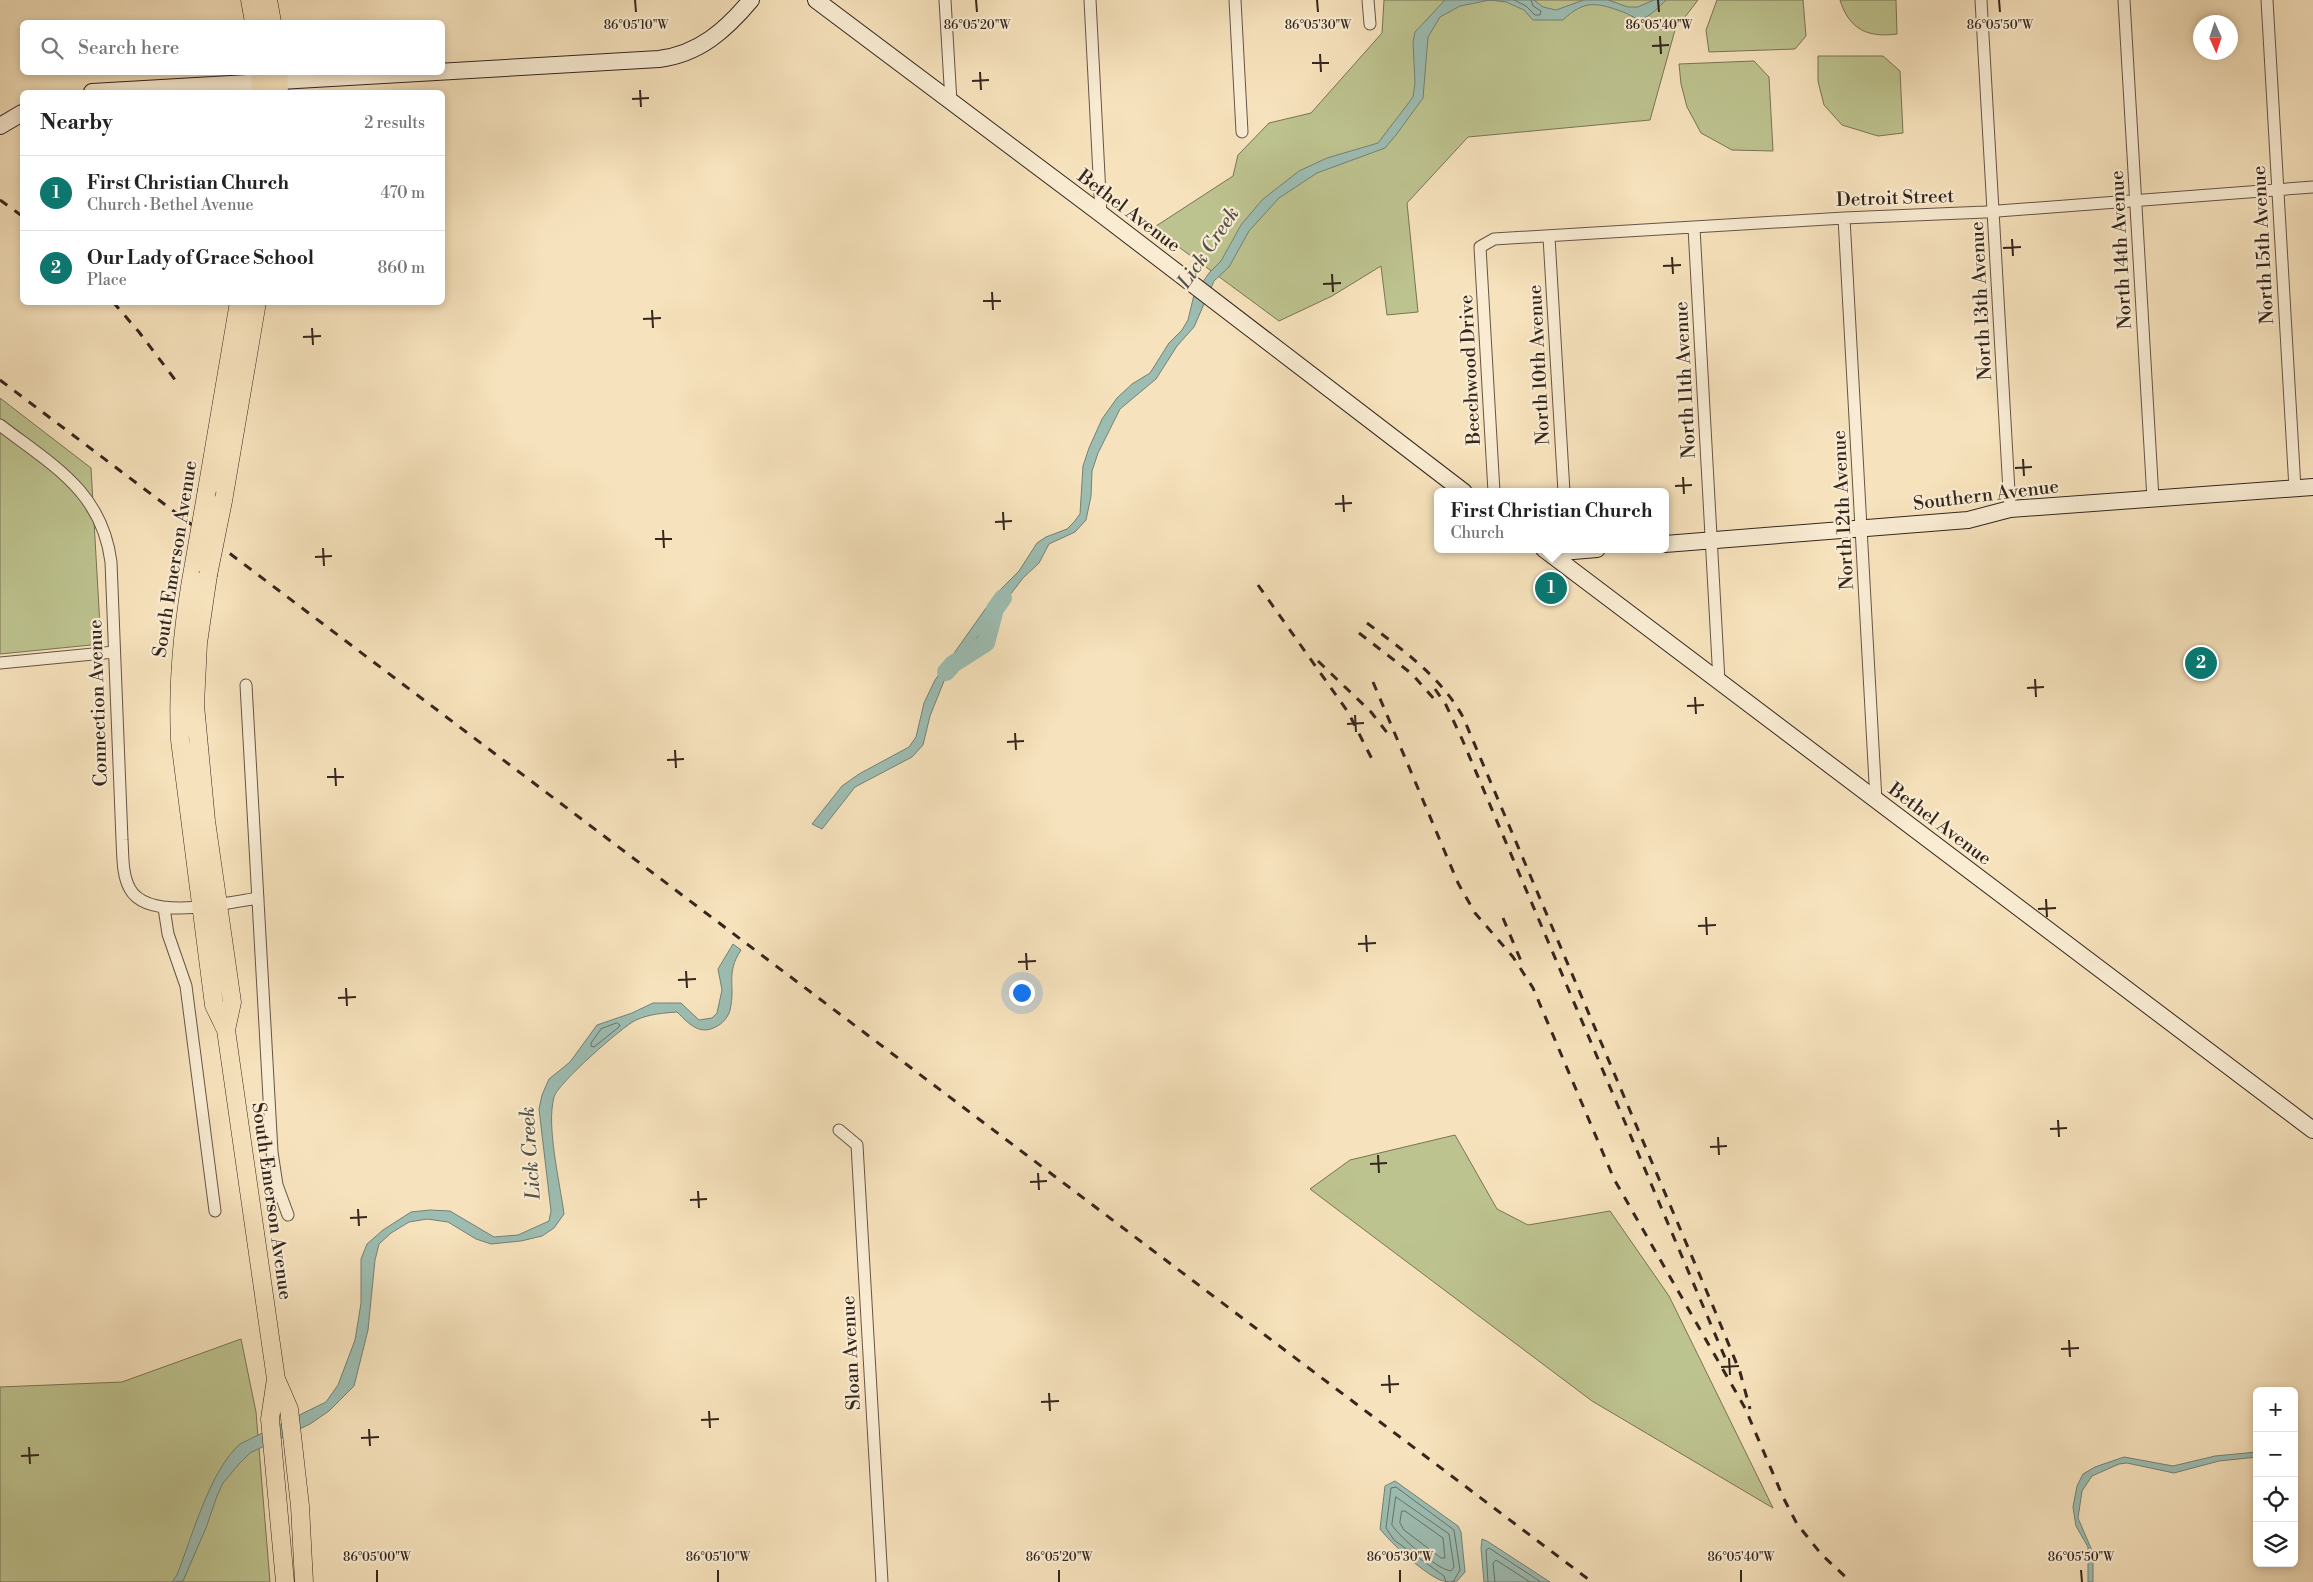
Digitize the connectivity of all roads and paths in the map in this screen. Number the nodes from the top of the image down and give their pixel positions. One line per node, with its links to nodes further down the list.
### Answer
1 (250, 0): 12 (main road)
2 (268, 0): 13 (main road)
3 (751, 0): 15 (street)
4 (816, 0): 19 (street, Bethel Avenue)
5 (945, 0): 19 (street)
6 (1090, 0): 27 (street)
7 (1234, 0): 22 (street)
8 (1368, 0): 14 (street)
9 (1981, 0): 26 (street, North 13th Avenue)
10 (2124, 0): 25 (street, North 14th Avenue)
11 (2267, 0): 24 (street, North 15th Avenue)
12 (254, 20)
13 (272, 20)
14 (1370, 24)
15 (445, 72)
16 (396, 75): 17 (street)
17 (269, 83): 18 (street)
18 (131, 90)
19 (951, 102): 27 (street, Bethel Avenue)
20 (20, 114): 21 (street)
21 (0, 126)
22 (1242, 132)
23 (2313, 187): 24 (street, Detroit Street)
24 (2278, 190): 25 (street, Detroit Street); 39 (street, North 15th Avenue)
25 (2136, 200): 26 (street, Detroit Street); 40 (street, North 14th Avenue)
26 (1994, 212): 28 (street, Detroit Street); 41 (street, North 13th Avenue)
27 (1101, 214): 36 (street, Bethel Avenue)
28 (1844, 218): 29 (street, Detroit Street); 42 (street, North 12th Avenue)
29 (1694, 228): 30 (street, Detroit Street); 43 (street, North 11th Avenue)
30 (1549, 237): 31 (street, Detroit Street); 38 (street, North 10th Avenue)
31 (1480, 247): 37 (street, Beechwood Drive)
32 (239, 305): 53 (main road, South Emerson Avenue, bridge)
33 (257, 305): 52 (main road, South Emerson Avenue, bridge)
34 (0, 425): 46 (street, Connection Avenue)
35 (2313, 487): 39 (street, Southern Avenue)
36 (1459, 488)
37 (1494, 488)
38 (1564, 488)
39 (2295, 489): 40 (street, Southern Avenue)
40 (2153, 499): 41 (street, Southern Avenue)
41 (2010, 509): 42 (street, Southern Avenue)
42 (1861, 528): 43 (street, Southern Avenue); 50 (street, North 12th Avenue)
43 (1712, 540): 44 (street, Southern Avenue); 48 (street, North 11th Avenue)
44 (1669, 544)
45 (1549, 553): 48 (street, Bethel Avenue)
46 (114, 652): 47 (street); 54 (street, Connection Avenue)
47 (0, 663)
48 (1718, 681): 50 (street, Bethel Avenue)
49 (246, 685): 51 (street)
50 (1876, 801): 57 (street, Bethel Avenue)
51 (258, 898): 52 (street, Connection Avenue); 59 (street)
52 (219, 904): 53 (street, Connection Avenue); 55 (main road, South Emerson Avenue)
53 (200, 906): 54 (street, Connection Avenue); 55 (main road, South Emerson Avenue)
54 (164, 908): 58 (street)
55 (226, 1030): 60 (main road, South Emerson Avenue)
56 (839, 1130): 63 (street, Sloan Avenue)
57 (2313, 1130)
58 (215, 1211)
59 (288, 1215)
60 (276, 1379): 61 (main road, South Emerson Avenue); 62 (main road, South Emerson Avenue)
61 (285, 1582)
62 (304, 1582)
63 (882, 1582)

